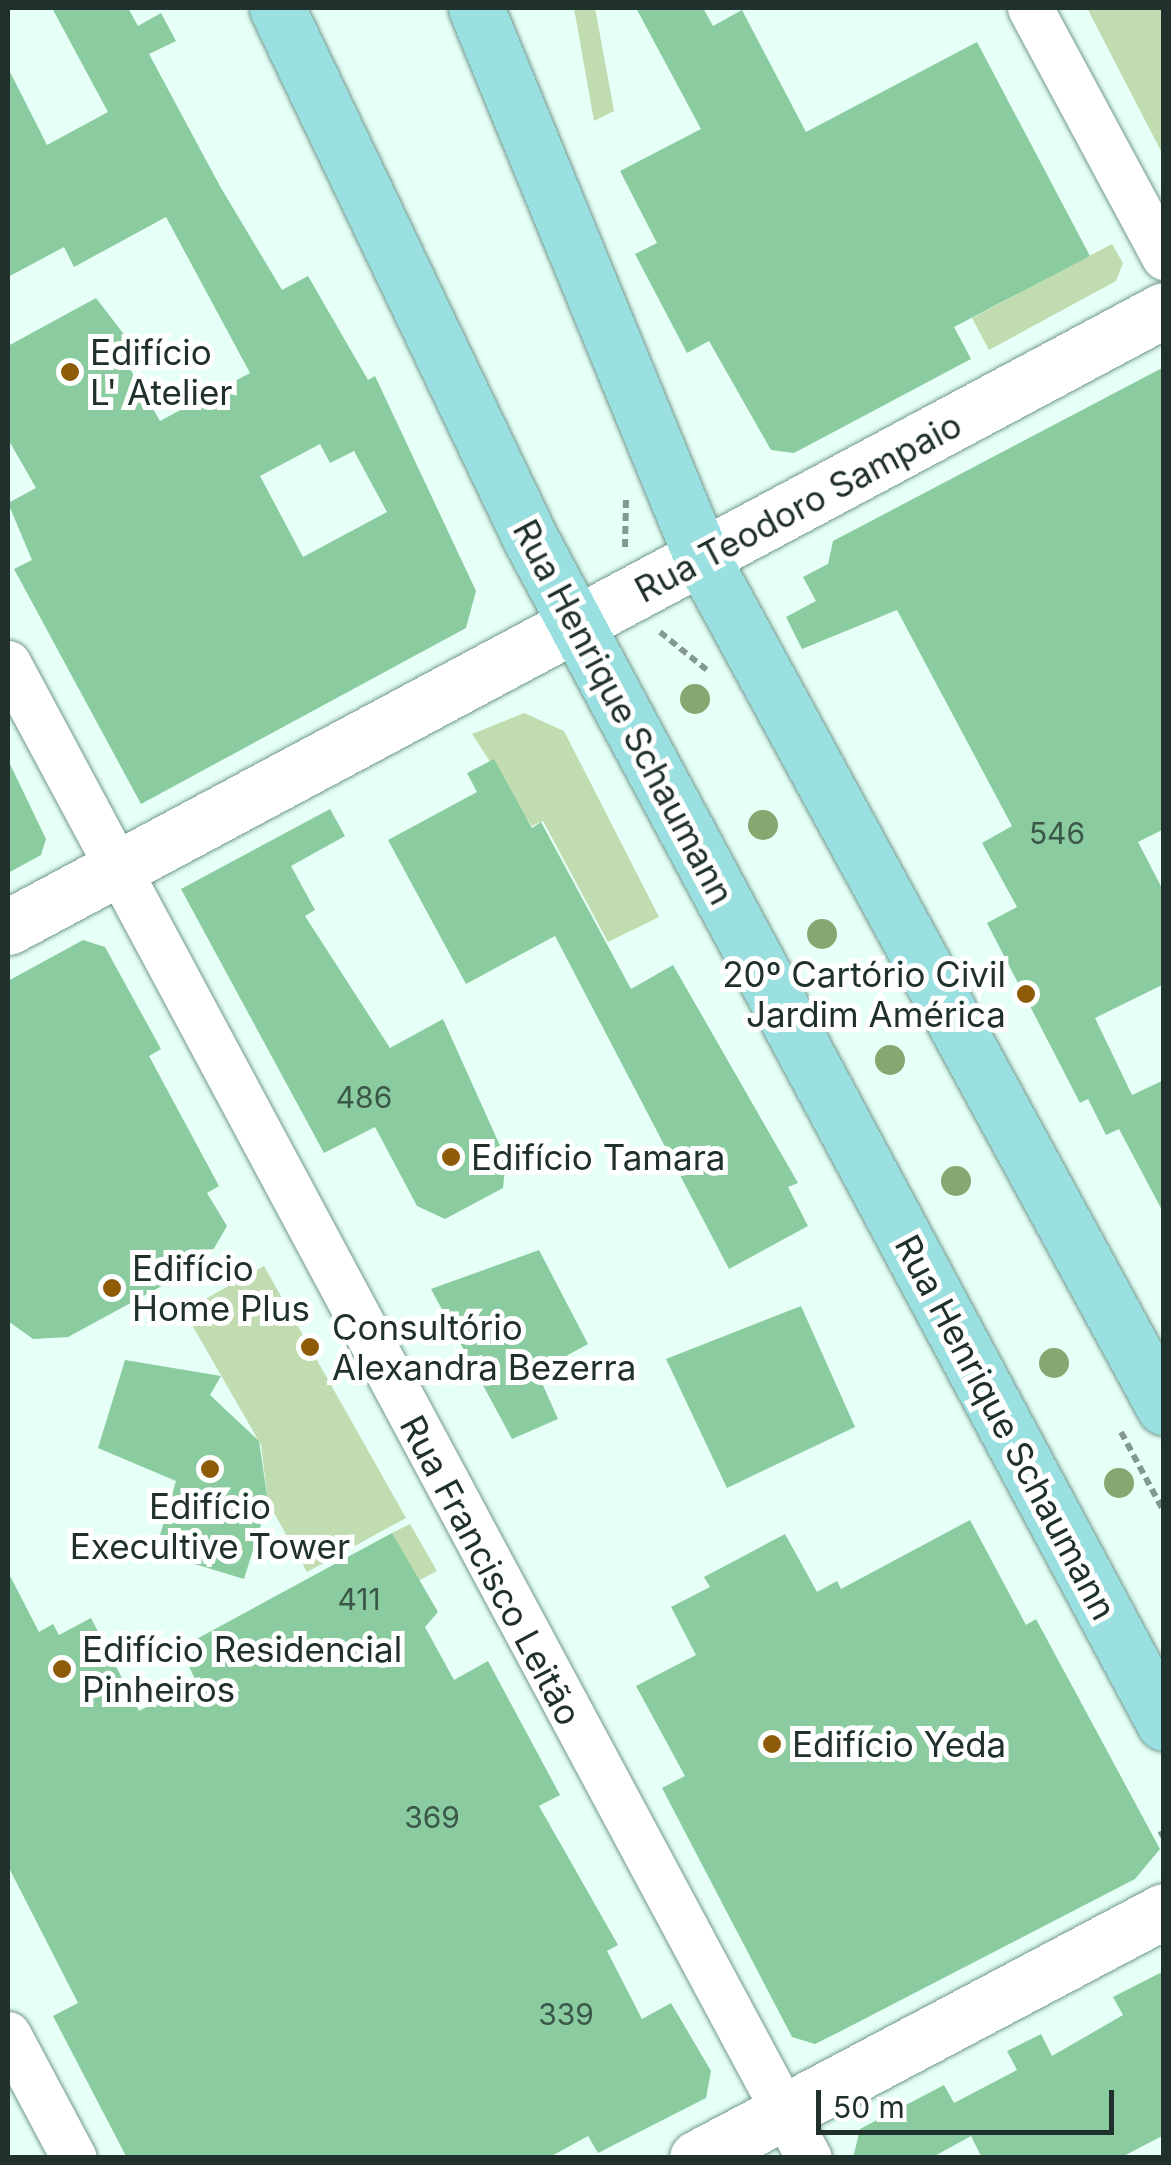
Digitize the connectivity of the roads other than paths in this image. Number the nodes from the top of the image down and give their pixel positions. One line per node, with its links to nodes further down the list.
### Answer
1 (277, 8): 7 (main road, Rua Henrique Schaumann)
2 (1030, 8): 4 (street)
3 (488, 21): 6 (main road)
4 (1164, 256)
5 (1164, 310): 6 (main road, Rua Teodoro Sampaio)
6 (702, 558): 7 (main road, Rua Teodoro Sampaio); 11 (main road)
7 (577, 627): 9 (main road, Rua Teodoro Sampaio); 12 (main road, Rua Henrique Schaumann)
8 (8, 663): 9 (street, Rua Francisco Leitão)
9 (116, 871): 10 (main road, Rua Teodoro Sampaio); 15 (street, Rua Francisco Leitão)
10 (8, 928)
11 (1164, 1406)
12 (1164, 1724)
13 (1164, 1912): 15 (main road)
14 (8, 2034): 16 (street)
15 (796, 2134): 17 (main road)
16 (74, 2158)
17 (697, 2158)

